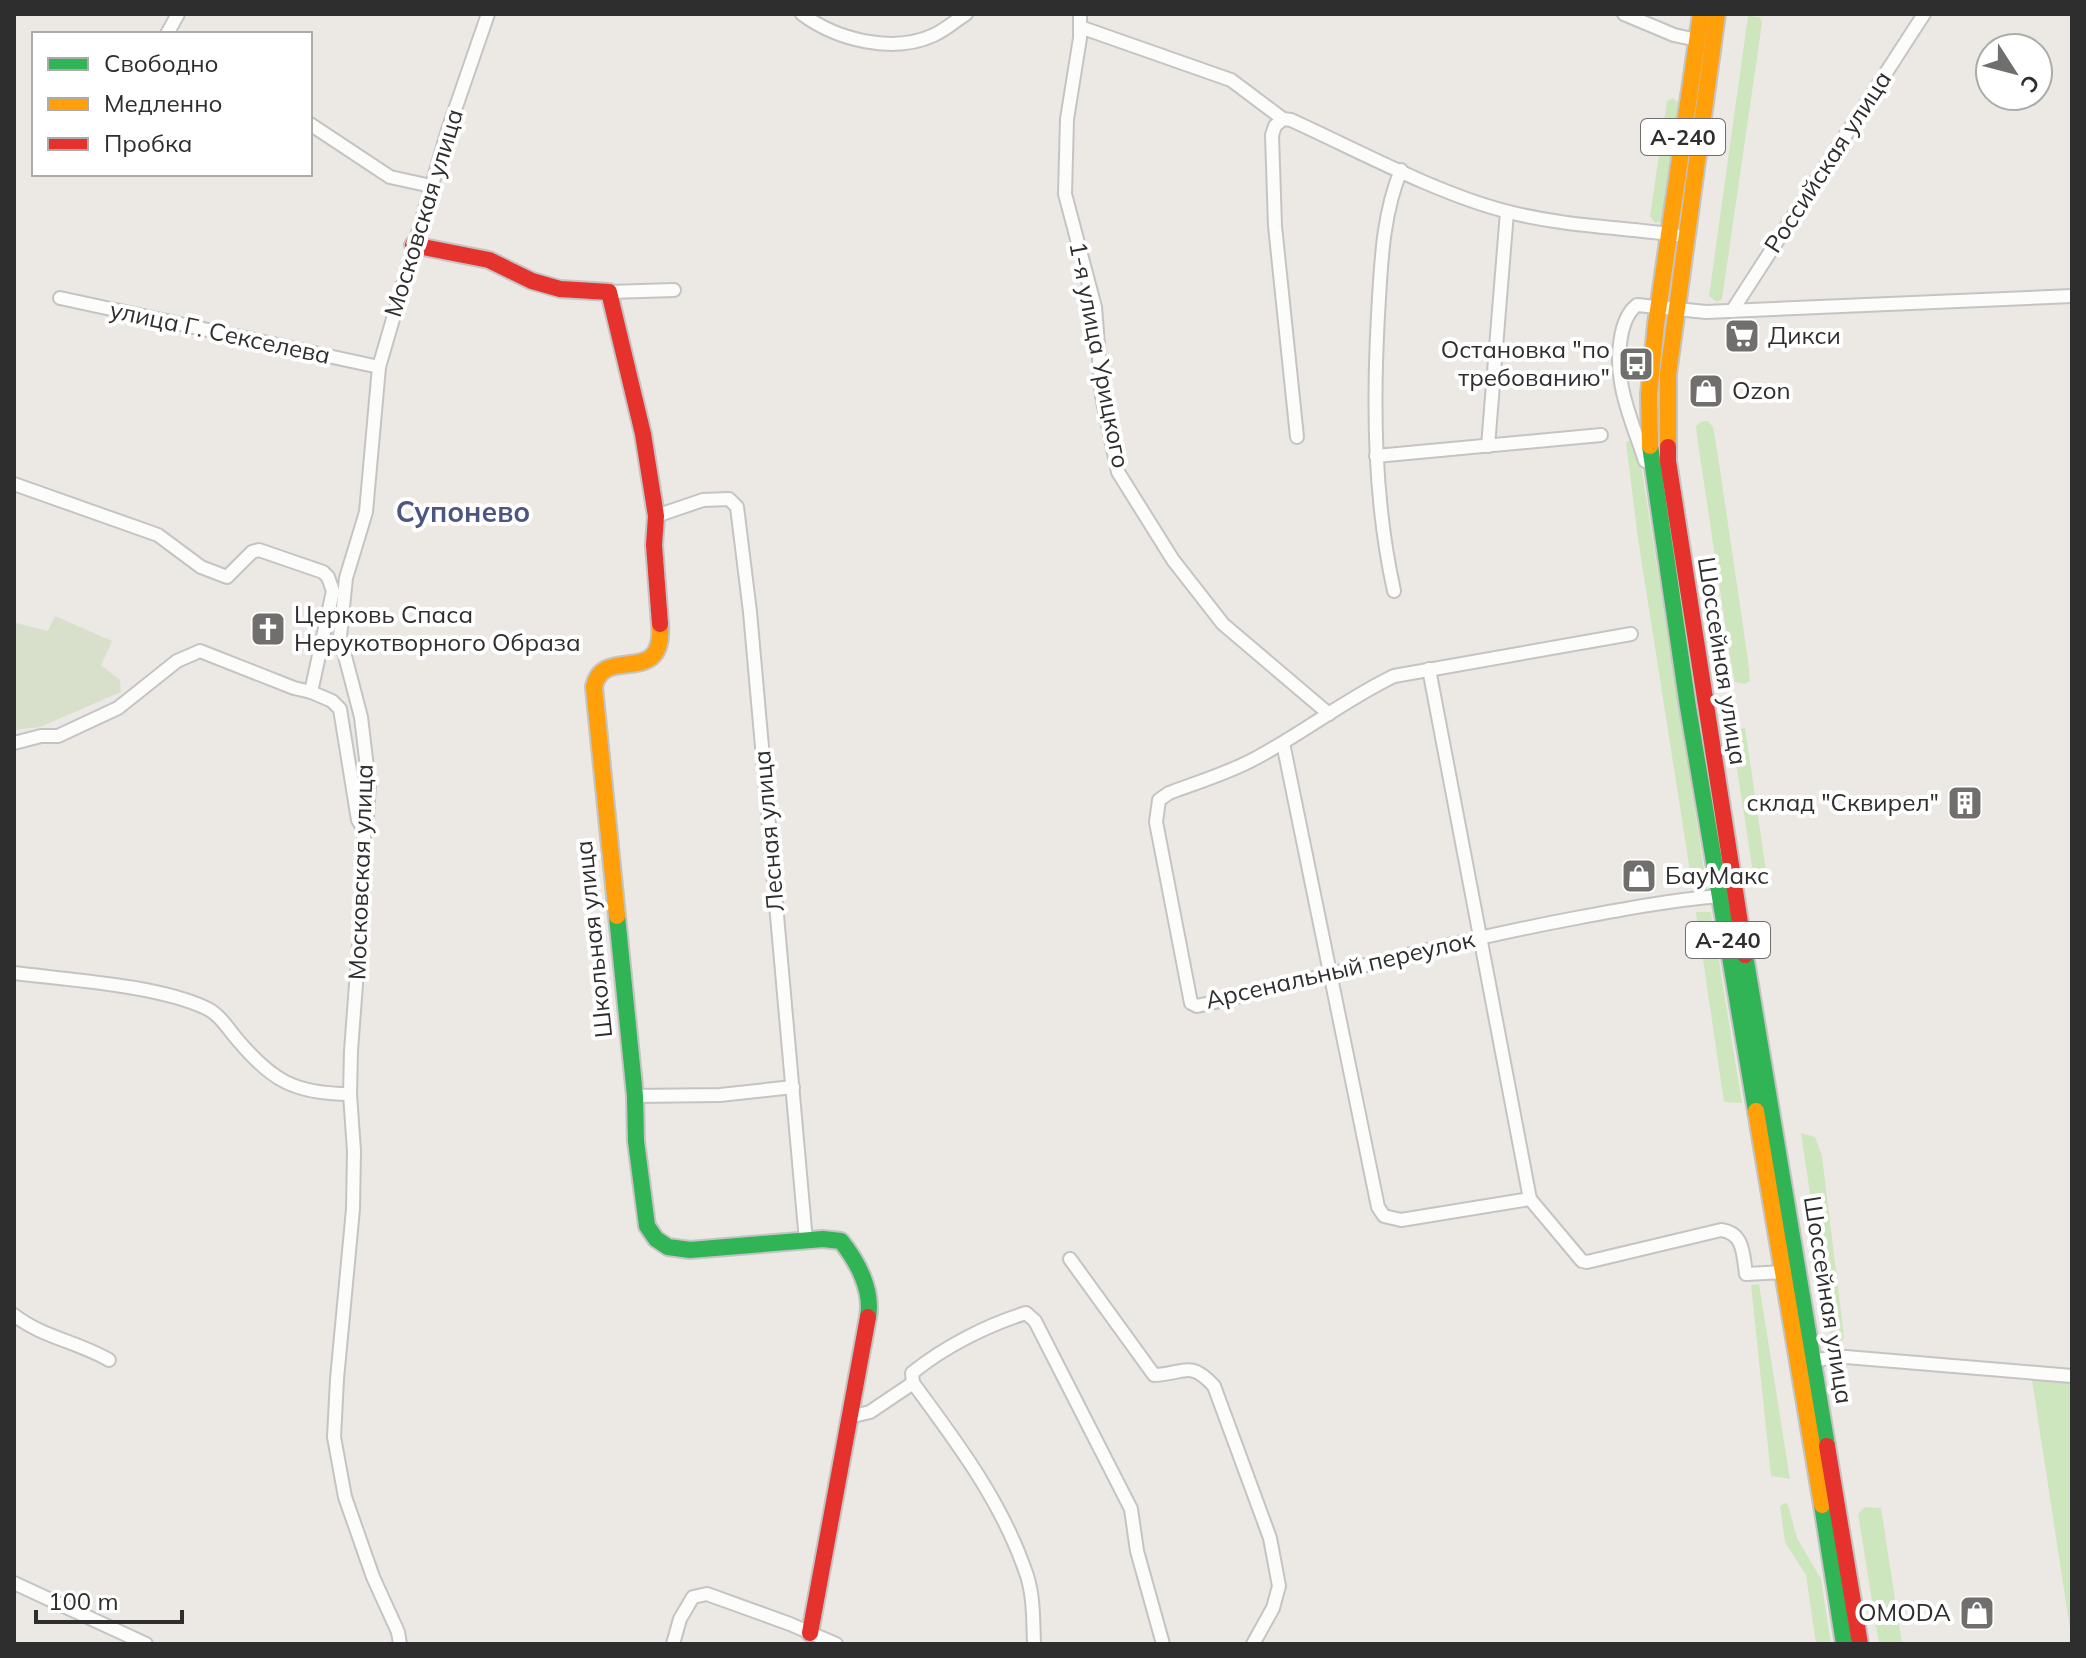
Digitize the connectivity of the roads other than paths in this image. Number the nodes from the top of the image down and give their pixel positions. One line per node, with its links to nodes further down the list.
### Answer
1 (488, 14): 13 (street, Московская улица)
2 (802, 14): 3 (street)
3 (966, 14)
4 (1624, 14): 9 (street)
5 (1701, 14): 9 (main road, А-240)
6 (1717, 14): 16 (main road, Шоссейная улица / А-240)
7 (1924, 14): 24 (street, Российская улица)
8 (1080, 21): 10 (street); 37 (street, 1-я улица Урицкого)
9 (1697, 40): 15 (main road, Шоссейная улица / А-240)
10 (1283, 119): 12 (street); 27 (street)
11 (312, 125): 13 (street)
12 (1401, 170): 14 (street); 29 (street)
13 (431, 186): 17 (street, Московская улица)
14 (1507, 212): 15 (street); 28 (street)
15 (1669, 234): 16 (street); 22 (main road, Шоссейная улица / А-240)
16 (1687, 237): 23 (main road, Шоссейная улица / А-240)
17 (413, 245): 19 (main road); 25 (street, Московская улица)
18 (674, 290): 19 (street)
19 (609, 292): 32 (main road, Школьная улица)
20 (2072, 296): 24 (street)
21 (60, 298): 25 (street, улица Г. Секселева)
22 (1658, 307): 23 (street); 31 (main road, Шоссейная улица / А-240); 31 (street)
23 (1676, 310): 24 (street); 54 (main road, Шоссейная улица / А-240)
24 (1732, 311)
25 (379, 367): 40 (street, Московская улица)
26 (1601, 435): 28 (street)
27 (1297, 437)
28 (1488, 446): 29 (street)
29 (1376, 456): 33 (street)
30 (14, 484): 36 (street)
31 (1654, 488): 41 (main road, Шоссейная улица / А-240)
32 (656, 516): 45 (street, Лесная улица); 47 (main road, Школьная улица)
33 (1394, 591)
34 (1631, 634): 35 (street, Арсенальный переулок)
35 (1429, 669): 37 (street, Арсенальный переулок); 42 (street)
36 (311, 692): 38 (street); 40 (street)
37 (1329, 714): 39 (street, Арсенальный переулок)
38 (14, 743)
39 (1283, 743): 44 (street); 44 (street, Арсенальный переулок)
40 (364, 830): 46 (street, Московская улица)
41 (1720, 896): 42 (street, Арсенальный переулок); 51 (main road, Шоссейная улица / А-240)
42 (1481, 936): 44 (street, Арсенальный переулок); 48 (street)
43 (14, 973): 46 (street)
44 (1332, 975): 48 (street)
45 (793, 1087): 47 (street); 49 (street, Лесная улица)
46 (350, 1094): 61 (street, Московская улица)
47 (635, 1096): 49 (main road, Школьная улица)
48 (1530, 1199): 51 (street)
49 (806, 1241): 57 (main road, Школьная улица)
50 (1070, 1259): 66 (street)
51 (1784, 1272): 67 (main road, Шоссейная улица / А-240)
52 (14, 1315): 53 (street)
53 (109, 1360)
54 (1814, 1360): 55 (street); 68 (main road, Шоссейная улица / А-240)
55 (2072, 1376)
56 (913, 1383): 57 (street); 64 (street); 65 (street)
57 (849, 1417): 59 (main road, Школьная улица)
58 (14, 1583): 60 (street)
59 (810, 1633): 62 (street); 63 (street)
60 (146, 1644)
61 (400, 1644)
62 (673, 1644)
63 (836, 1644)
64 (1034, 1644)
65 (1163, 1644)
66 (1253, 1644)
67 (1844, 1644)
68 (1860, 1644)

